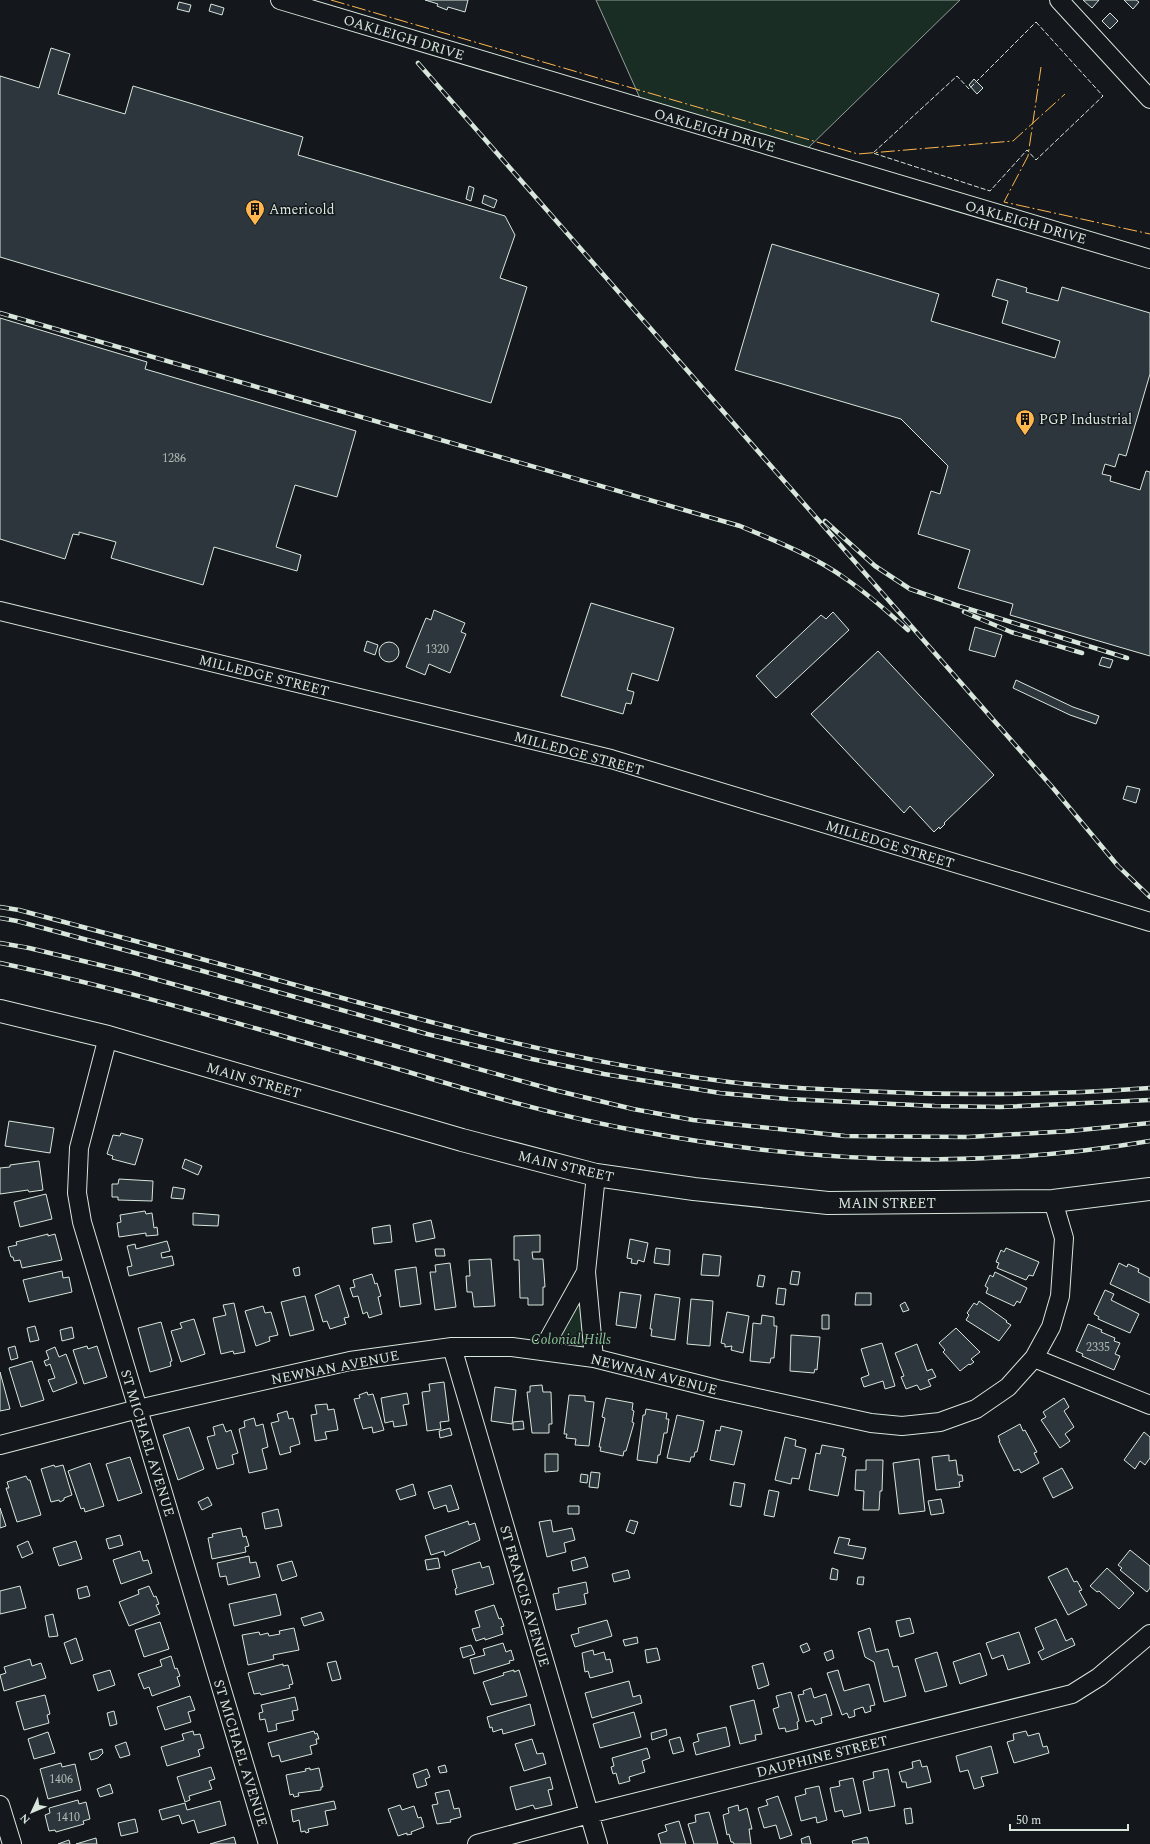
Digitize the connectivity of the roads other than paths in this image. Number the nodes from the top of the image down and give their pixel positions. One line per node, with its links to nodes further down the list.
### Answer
1 (280, 0): 4 (street, OAKLEIGH DRIVE)
2 (1059, 0): 3 (street)
3 (1150, 99)
4 (1150, 259)
5 (0, 611): 6 (street, MILLEDGE STREET)
6 (1150, 922)
7 (0, 1012): 8 (main road, MAIN STREET)
8 (108, 1037): 9 (main road, MAIN STREET); 18 (street, ST MICHAEL AVENUE)
9 (596, 1175): 11 (main road, MAIN STREET); 12 (street)
10 (1150, 1189): 11 (main road, MAIN STREET)
11 (1053, 1201): 16 (street, NEWNAN AVENUE)
12 (586, 1272): 14 (street); 15 (street)
13 (452, 1347): 14 (street, NEWNAN AVENUE); 18 (street, NEWNAN AVENUE); 22 (street, ST FRANCIS AVENUE)
14 (542, 1351): 15 (street, NEWNAN AVENUE)
15 (594, 1358): 16 (street, NEWNAN AVENUE)
16 (1034, 1358): 17 (street)
17 (1150, 1405)
18 (138, 1409): 19 (street, NEWNAN AVENUE); 24 (street, ST MICHAEL AVENUE)
19 (0, 1445)
20 (1150, 1634): 22 (street, DAUPHINE STREET)
21 (0, 1805): 23 (street)
22 (589, 1814): 25 (street, DAUPHINE STREET); 26 (street, ST FRANCIS AVENUE)
23 (12, 1844)
24 (268, 1844)
25 (477, 1844)
26 (598, 1844)

